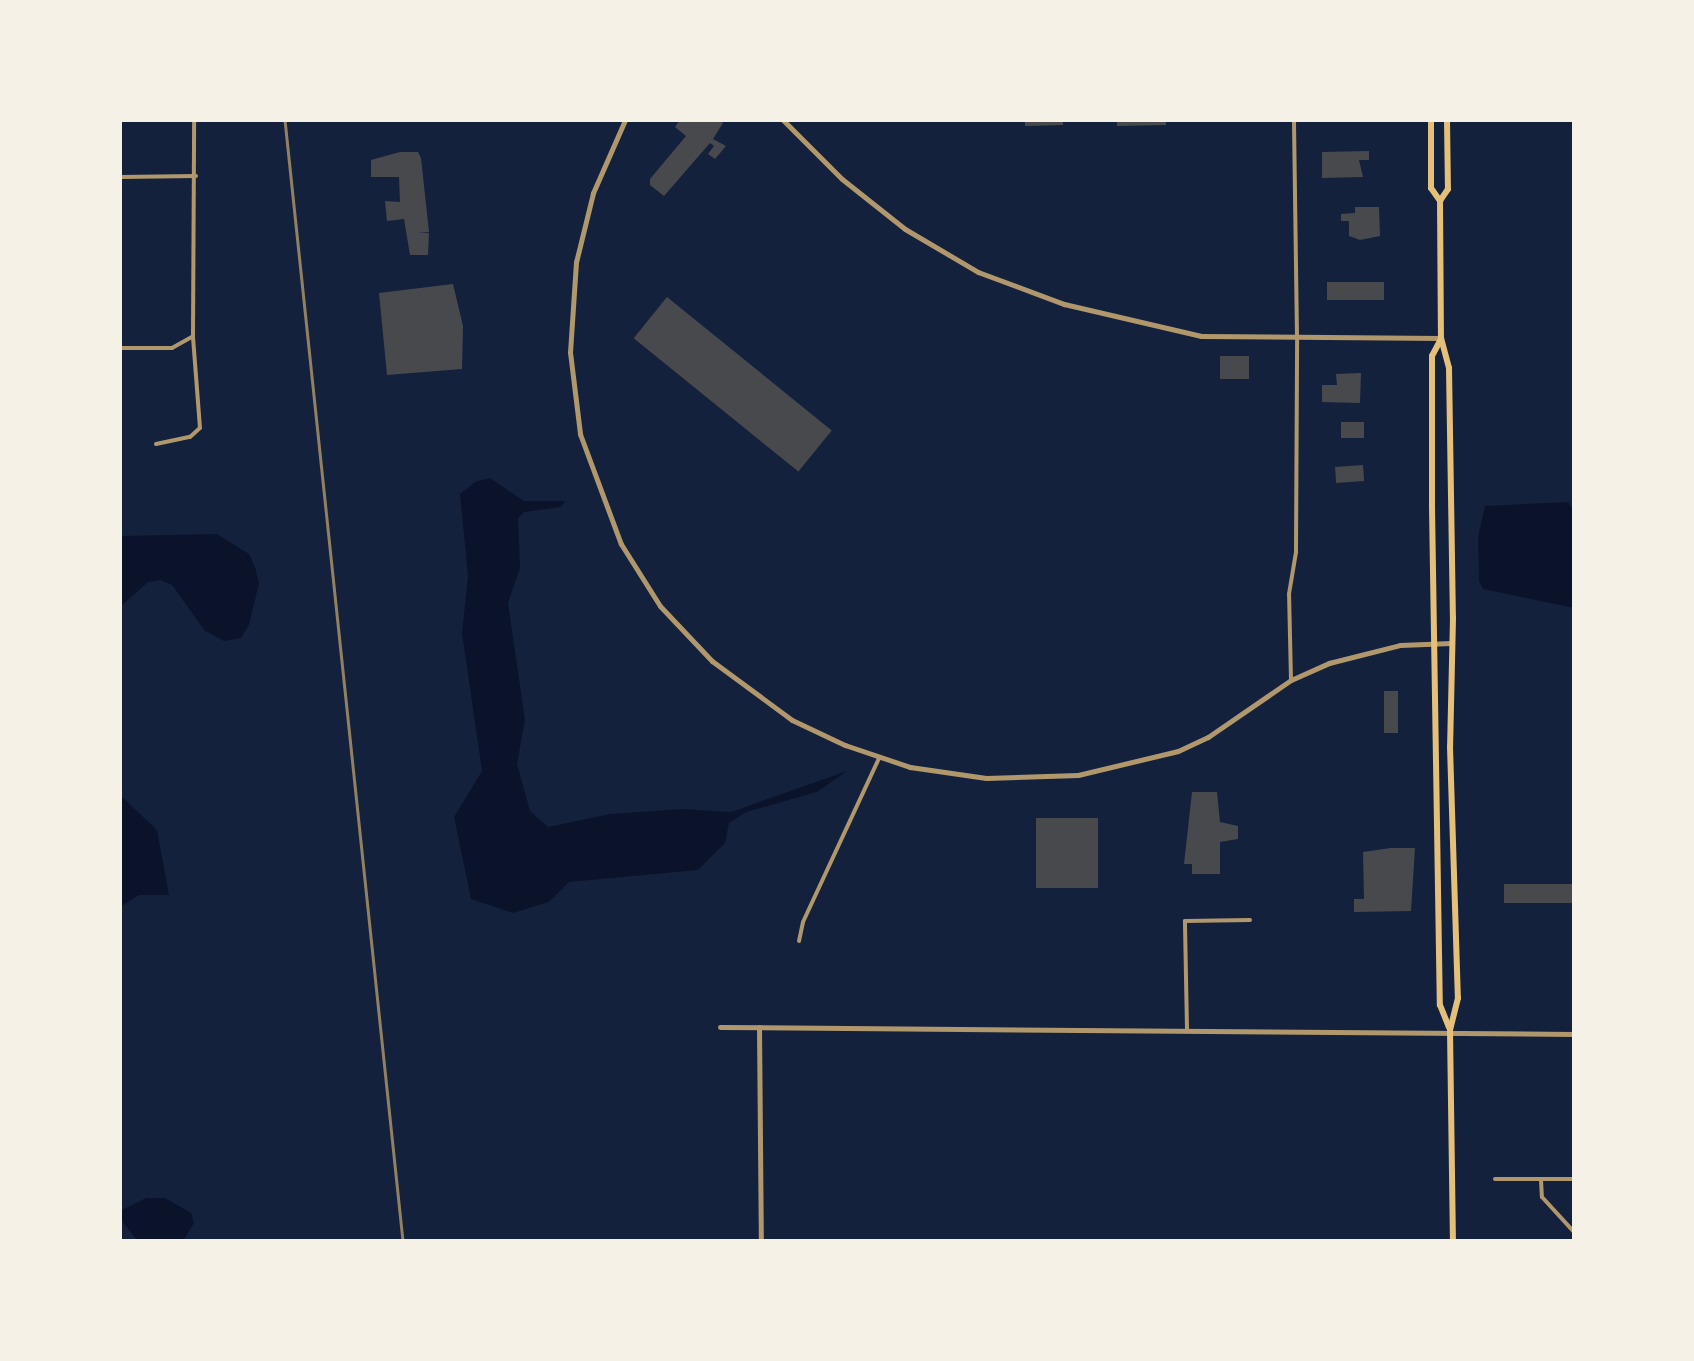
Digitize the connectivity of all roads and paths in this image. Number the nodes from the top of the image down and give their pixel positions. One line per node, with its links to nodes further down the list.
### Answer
1 (194, 120): 7 (street)
2 (625, 120): 18 (street)
3 (783, 120): 11 (street)
4 (1294, 120): 11 (street)
5 (1431, 120): 9 (main road)
6 (1447, 120): 9 (main road)
7 (196, 176): 8 (street); 10 (street)
8 (120, 177)
9 (1440, 201): 12 (main road)
10 (193, 336): 13 (street); 14 (street)
11 (1297, 337): 12 (street); 17 (street)
12 (1442, 338): 15 (main road); 16 (main road)
13 (120, 348)
14 (156, 444)
15 (1434, 643): 16 (street); 17 (street); 24 (main road)
16 (1451, 643): 24 (main road)
17 (1291, 680): 18 (street)
18 (880, 756): 20 (street)
19 (1250, 920): 23 (street)
20 (799, 941)
21 (720, 1027): 22 (street)
22 (759, 1027): 23 (street); 30 (street)
23 (1187, 1028): 24 (street)
24 (1450, 1030): 25 (street); 31 (main road)
25 (1574, 1034)
26 (1574, 1178): 28 (street)
27 (1495, 1179): 28 (street)
28 (1541, 1180): 29 (street)
29 (1574, 1232)
30 (761, 1241)
31 (1453, 1241)

